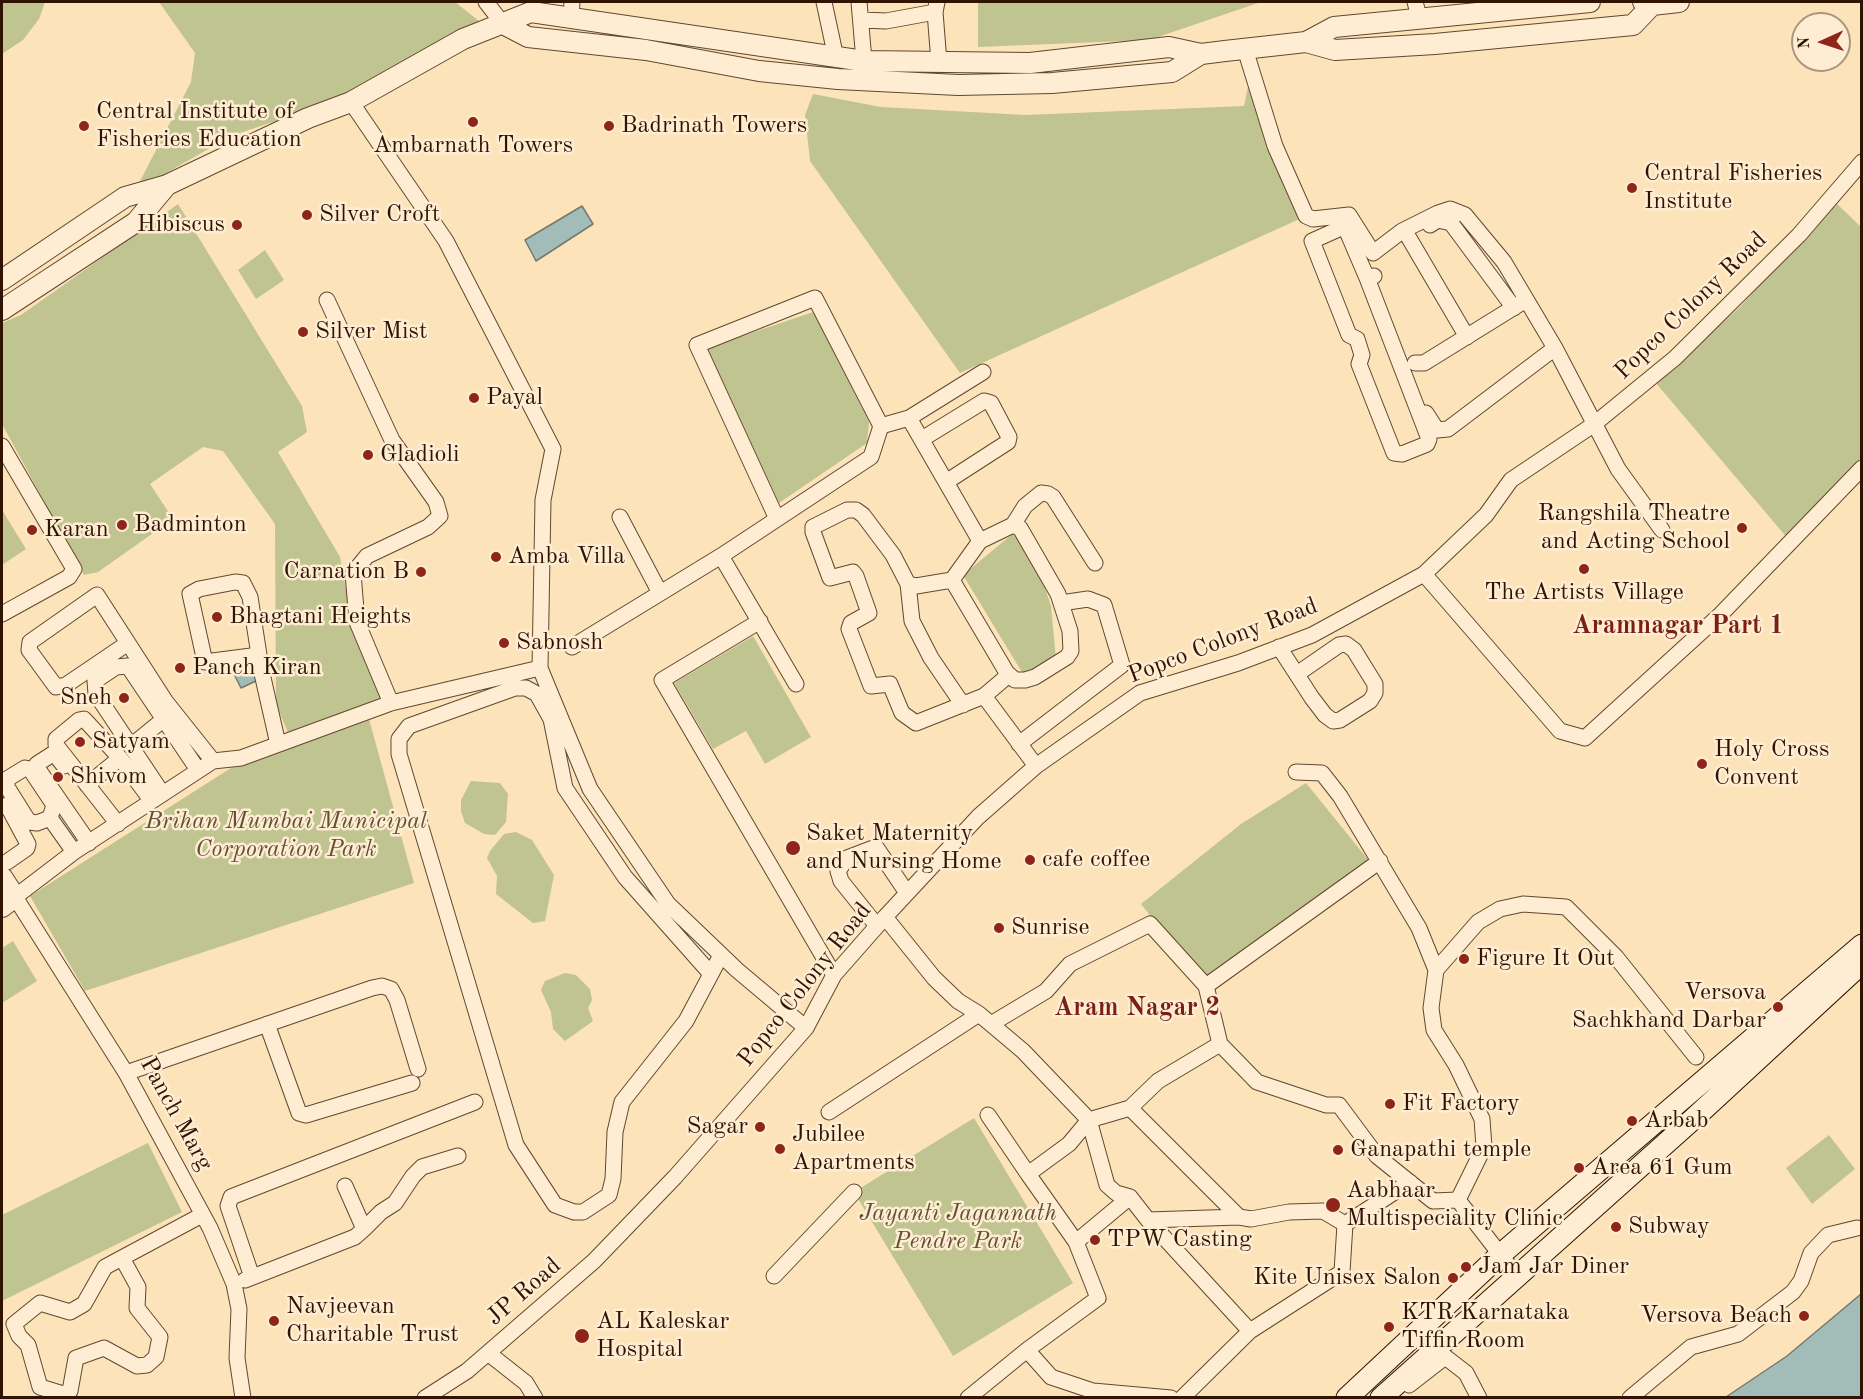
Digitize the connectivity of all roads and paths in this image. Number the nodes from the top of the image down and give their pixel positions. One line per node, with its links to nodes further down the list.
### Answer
1 (486, 2): 12 (street)
2 (824, 2): 16 (street)
3 (859, 2): 11 (street)
4 (1590, 2): 6 (street)
5 (1663, 3): 13 (street)
6 (1518, 5): 9 (street)
7 (936, 7): 11 (street); 18 (street)
8 (572, 9): 12 (street); 16 (street)
9 (1461, 9): 10 (street)
10 (1417, 10): 13 (street)
11 (862, 20): 17 (street)
12 (503, 24): 15 (street); 19 (street)
13 (1306, 42): 14 (street)
14 (1245, 49): 15 (street); 23 (street)
15 (1200, 54): 18 (street)
16 (836, 58): 17 (street)
17 (864, 61): 18 (street)
18 (939, 62)
19 (351, 102): 21 (street); 58 (street)
20 (1862, 162): 34 (street, Popco Colony Road)
21 (167, 185): 24 (street); 27 (street)
22 (1409, 238): 23 (street); 26 (street); 28 (street)
23 (1372, 268): 26 (street); 32 (street); 32 (street)
24 (2, 280)
25 (327, 300): 63 (street)
26 (1520, 304): 28 (street); 29 (street)
27 (2, 310)
28 (1467, 337): 30 (street)
29 (1555, 348): 32 (street); 34 (street)
30 (1414, 363)
31 (983, 372): 33 (street)
32 (1414, 390)
33 (909, 418): 35 (street); 36 (street)
34 (1593, 425): 43 (street); 47 (street, Popco Colony Road)
35 (880, 426): 41 (street); 41 (street)
36 (922, 439): 39 (street); 39 (street)
37 (3, 453): 52 (street)
38 (1862, 468): 47 (street)
39 (946, 482): 44 (street)
40 (620, 517): 50 (street)
41 (777, 519): 45 (street)
42 (1012, 525): 44 (street); 46 (street); 51 (street)
43 (1662, 530)
44 (980, 541): 48 (street)
45 (722, 556): 50 (street); 53 (street)
46 (1095, 563)
47 (1424, 574): 56 (street, Popco Colony Road)
48 (952, 580): 49 (street); 59 (street)
49 (908, 584): 64 (street); 64 (street)
50 (660, 593): 55 (street)
51 (1061, 603): 59 (street); 67 (street)
52 (2, 614)
53 (760, 621): 61 (street); 92 (street)
54 (128, 643): 54 (street); 70 (street)
55 (572, 647)
56 (1279, 647): 60 (street); 71 (street, Popco Colony Road)
57 (259, 655): 57 (street); 66 (street)
58 (540, 668): 63 (street); 88 (street)
59 (1006, 673): 62 (street)
60 (1297, 674): 60 (street)
61 (796, 684)
62 (984, 696): 64 (street); 67 (street)
63 (391, 703): 66 (street)
64 (963, 705)
65 (164, 719): 68 (street); 68 (street); 72 (street)
66 (278, 744): 70 (street)
67 (1019, 744): 71 (street)
68 (131, 746): 75 (street)
69 (120, 758): 74 (street); 74 (street); 75 (street)
70 (213, 761): 72 (street)
71 (1036, 766): 84 (street, Popco Colony Road)
72 (198, 770): 75 (street)
73 (1296, 771): 81 (street)
74 (87, 785): 78 (street)
75 (156, 796): 78 (street)
76 (2, 798): 82 (street)
77 (50, 818): 80 (street)
78 (114, 826): 79 (street); 79 (street)
79 (89, 843): 80 (street)
80 (74, 852): 85 (street)
81 (1380, 861): 90 (street); 93 (street)
82 (2, 862)
83 (2, 877): 85 (street, Panch Marg)
84 (908, 892): 86 (street, Popco Colony Road); 86 (street)
85 (8, 902): 101 (street, Panch Marg)
86 (881, 922): 92 (street, Popco Colony Road); 94 (street)
87 (1862, 945): 99 (main road)
88 (721, 955): 91 (street); 97 (street)
89 (1862, 963): 99 (main road)
90 (1436, 970): 100 (street); 115 (street)
91 (711, 974): 91 (street)
92 (834, 975): 97 (street, Popco Colony Road)
93 (1206, 986): 96 (street); 98 (street)
94 (979, 1014): 96 (street); 104 (street)
95 (267, 1024): 95 (street); 101 (street)
96 (991, 1024): 106 (street)
97 (806, 1028): 125 (street, Popco Colony Road)
98 (1220, 1044): 103 (street); 111 (street)
99 (1753, 1050): 107 (main road); 109 (main road)
100 (1696, 1057)
101 (126, 1073): 116 (street, Panch Marg)
102 (475, 1102): 128 (street)
103 (1130, 1108): 106 (street); 117 (street)
104 (829, 1112)
105 (988, 1115): 110 (street)
106 (1089, 1120): 110 (street); 114 (street)
107 (1621, 1150): 109 (main road); 123 (main road)
108 (458, 1156): 120 (street)
109 (1636, 1170): 127 (main road)
110 (1028, 1174): 122 (street)
111 (1410, 1182): 115 (street); 119 (street)
112 (345, 1186): 120 (street)
113 (854, 1192): 126 (street)
114 (1130, 1197): 118 (street); 122 (street)
115 (1458, 1200): 123 (street)
116 (202, 1215): 124 (street); 129 (street, Panch Marg)
117 (1239, 1217): 118 (street); 119 (street)
118 (1148, 1220): 130 (street)
119 (1346, 1224): 130 (street)
120 (364, 1228): 128 (street)
121 (1857, 1228): 144 (street)
122 (1076, 1242): 131 (street)
123 (1500, 1255): 127 (street); 140 (main road)
124 (122, 1258): 124 (street)
125 (594, 1262): 132 (street, JP Road)
126 (774, 1276)
127 (1517, 1276): 133 (main road)
128 (252, 1277): 129 (street)
129 (234, 1284): 134 (street, Panch Marg)
130 (1250, 1331): 139 (street)
131 (1027, 1350): 137 (street); 138 (street)
132 (488, 1353): 135 (street, JP Road); 136 (street)
133 (1440, 1353): 141 (main road); 142 (street); 143 (street)
134 (243, 1398)
135 (425, 1398)
136 (535, 1398)
137 (968, 1398)
138 (1172, 1398)
139 (1182, 1398)
140 (1347, 1398)
141 (1381, 1398)
142 (1394, 1398)
143 (1479, 1398)
144 (1630, 1398)

